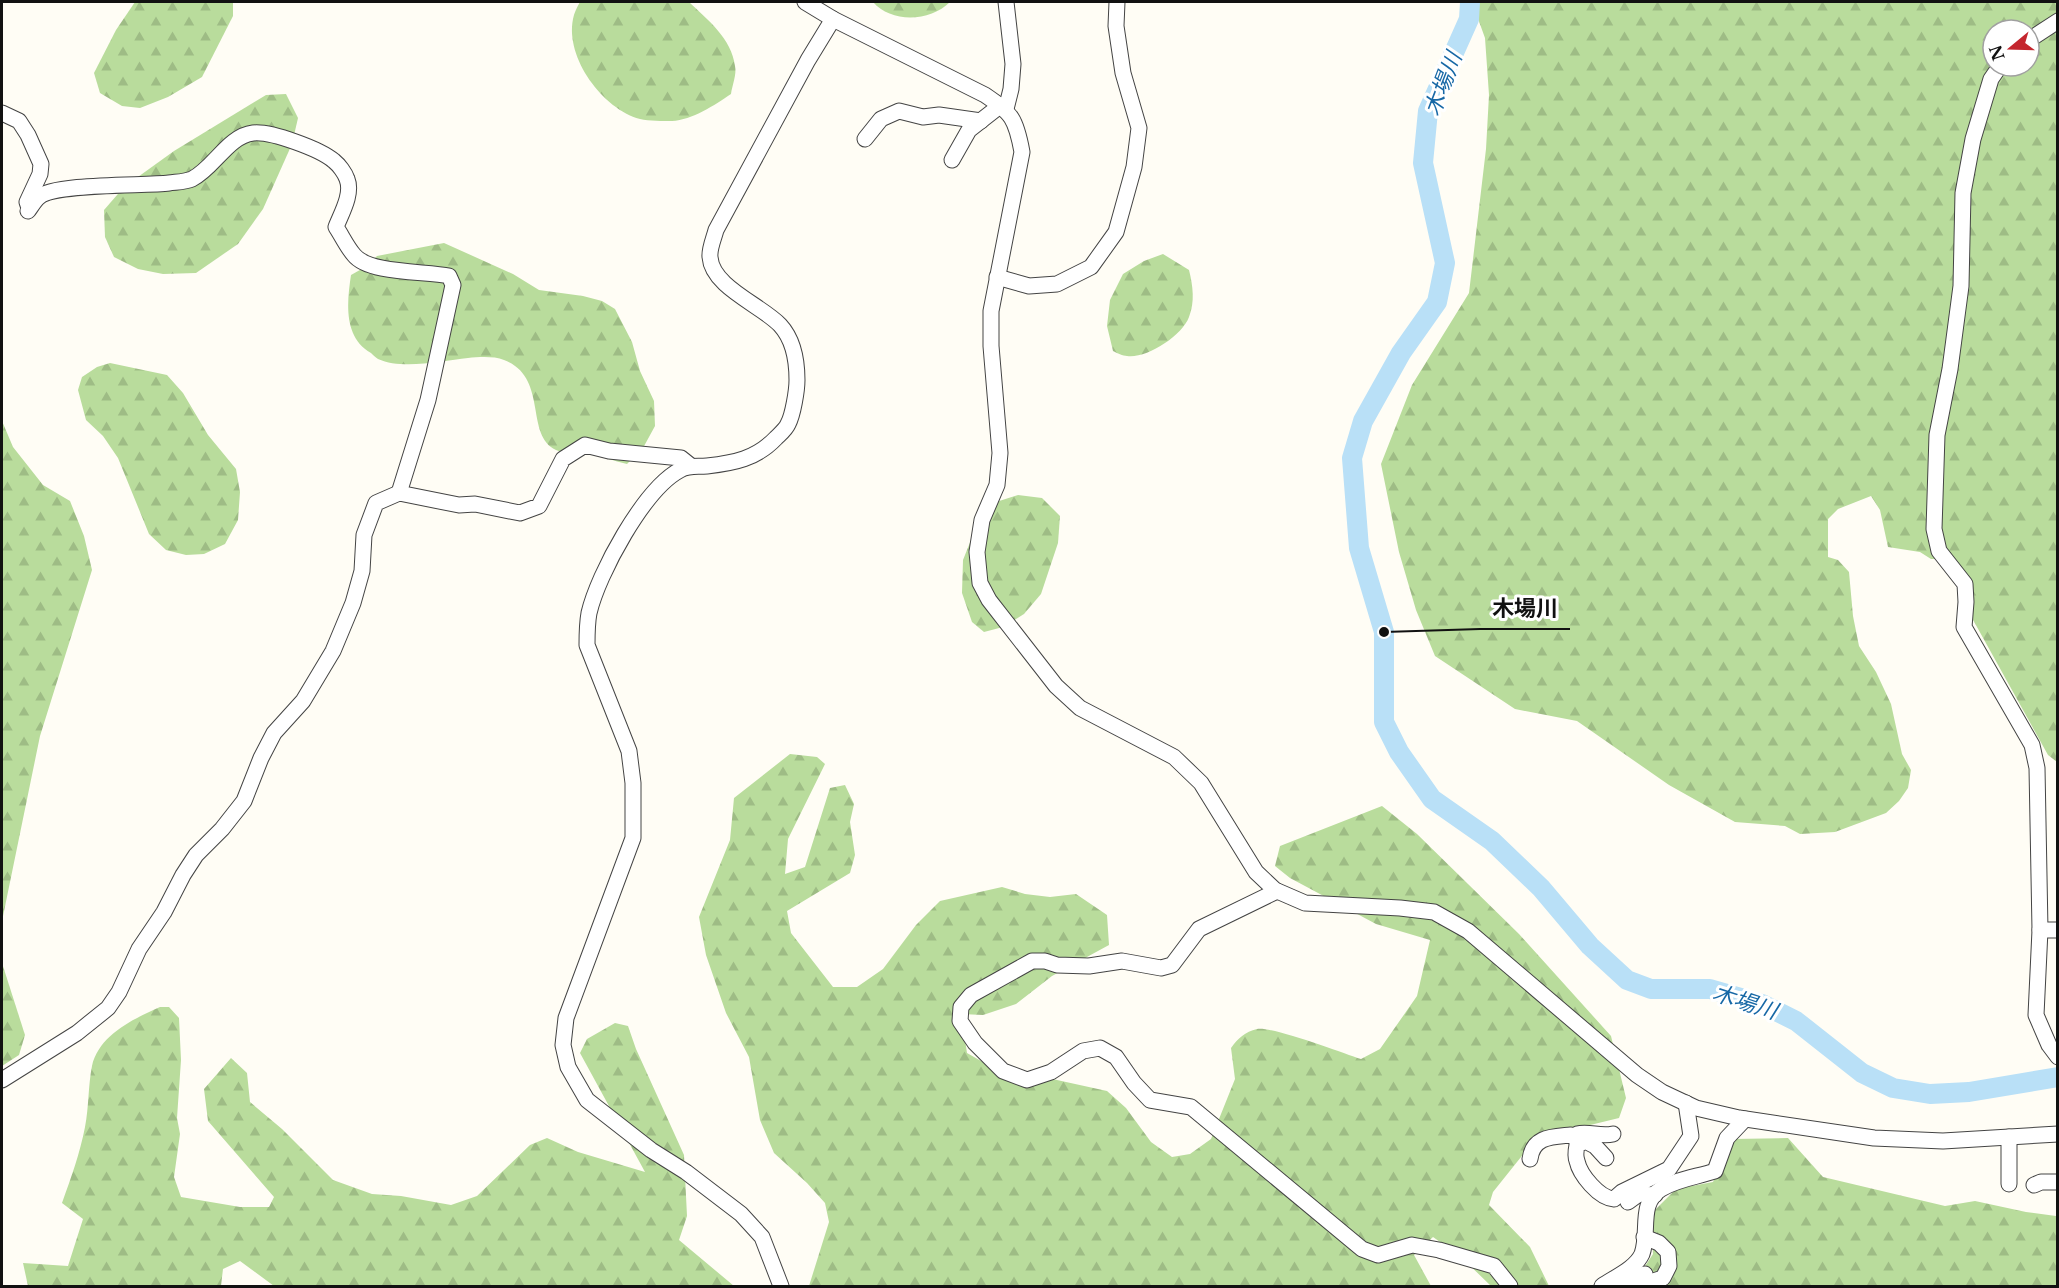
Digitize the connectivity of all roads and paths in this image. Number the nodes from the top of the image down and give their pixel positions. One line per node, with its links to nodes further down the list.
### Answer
1 (805, 2): 4 (street)
2 (1006, 2): 8 (street)
3 (1117, 2): 13 (street)
4 (834, 18): 8 (street); 14 (street)
5 (2058, 21): 6 (street)
6 (2041, 32)
7 (1992, 78): 17 (street)
8 (1003, 107): 10 (street); 13 (street)
9 (2, 113): 15 (street)
10 (981, 121): 11 (street); 12 (street)
11 (865, 139)
12 (952, 160)
13 (997, 277): 16 (street)
14 (691, 466): 15 (street); 35 (street)
15 (399, 493): 20 (street)
16 (1277, 891): 21 (street); 36 (street)
17 (2040, 930): 18 (street); 19 (street)
18 (2058, 930)
19 (2053, 1051)
20 (2, 1080)
21 (1686, 1103): 22 (street); 32 (street)
22 (1745, 1119): 25 (street); 32 (street)
23 (1612, 1134): 26 (street)
24 (2058, 1134): 25 (street)
25 (2009, 1137): 30 (street)
26 (1576, 1139): 27 (street); 28 (street); 32 (street)
27 (1606, 1158)
28 (1530, 1160)
29 (2058, 1182): 31 (street)
30 (2009, 1184)
31 (2034, 1185)
32 (1655, 1187): 33 (street); 34 (street)
33 (1628, 1202)
34 (1643, 1240): 37 (street); 38 (street); 39 (street)
35 (781, 1287)
36 (1510, 1287)
37 (1602, 1287)
38 (1622, 1287)
39 (1637, 1287)

